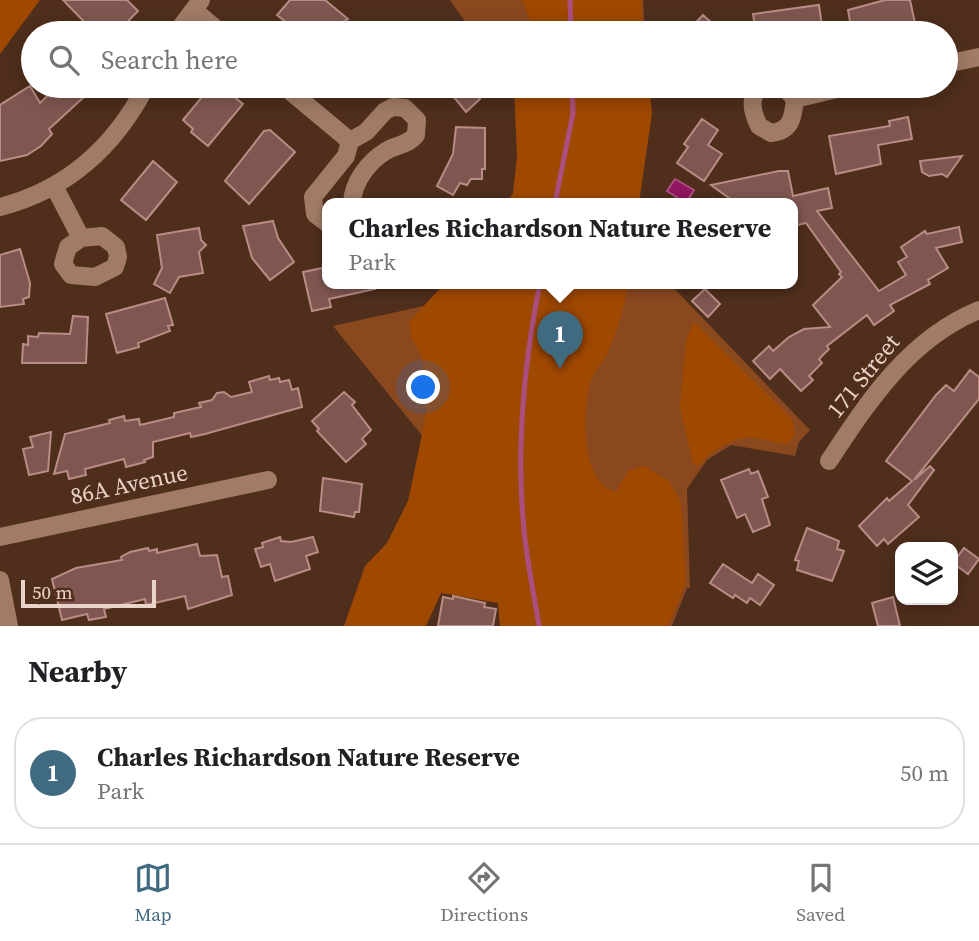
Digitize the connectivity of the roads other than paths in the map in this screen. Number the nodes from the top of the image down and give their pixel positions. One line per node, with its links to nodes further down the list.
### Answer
1 (198, 5): 2 (street); 3 (street)
2 (185, 21)
3 (211, 21)
4 (979, 57): 5 (street)
5 (958, 61)
6 (139, 98): 11 (street)
7 (298, 98): 10 (street)
8 (753, 98): 9 (street)
9 (790, 98)
10 (350, 141): 12 (street); 14 (street)
11 (54, 186): 13 (street); 15 (street)
12 (353, 198)
13 (0, 207)
14 (322, 219)
15 (81, 238)
16 (979, 310): 17 (street, 171 Street)
17 (829, 461)
18 (268, 480): 19 (street, 86A Avenue)
19 (0, 537)
20 (0, 580): 21 (street)
21 (9, 626)

